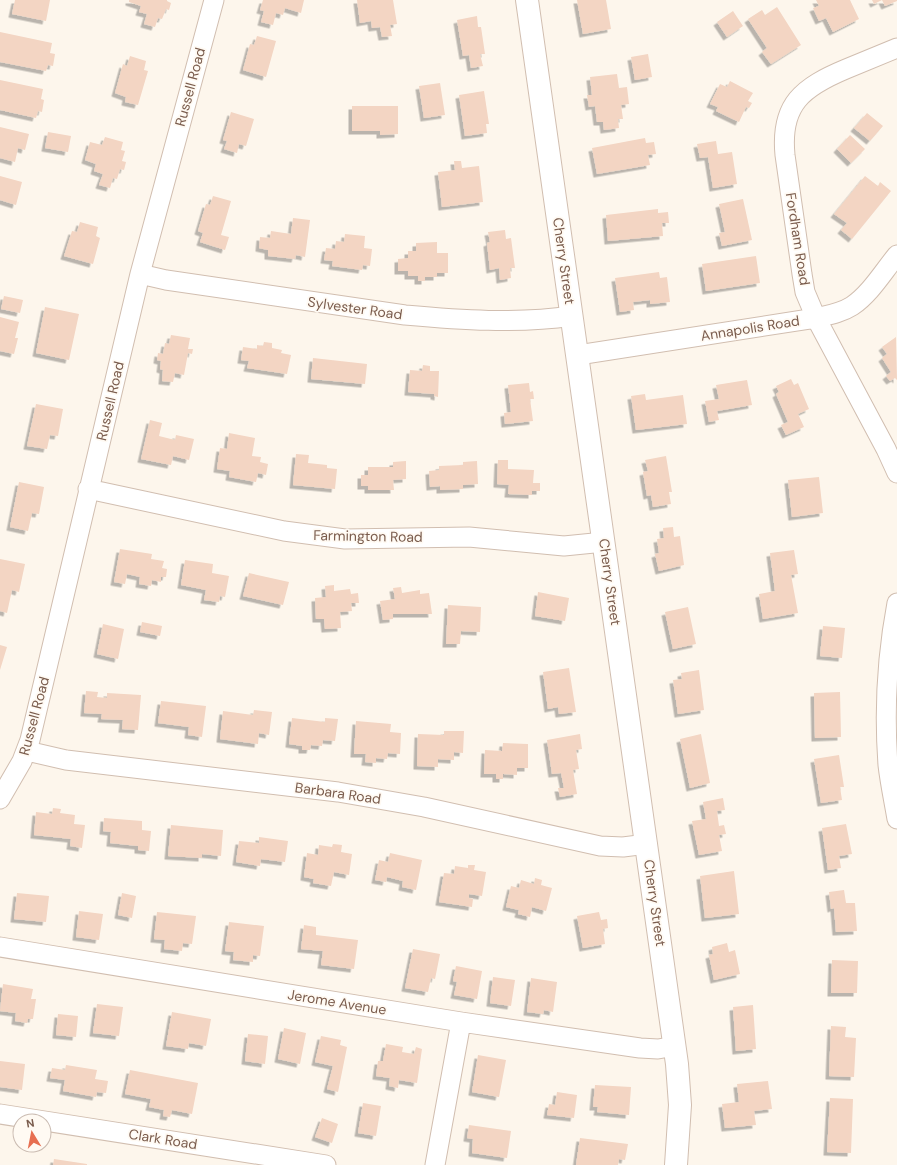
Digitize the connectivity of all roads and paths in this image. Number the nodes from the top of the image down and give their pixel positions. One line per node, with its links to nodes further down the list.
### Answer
1 (214, 0): 5 (street, Russell Road)
2 (527, 0): 6 (street, Cherry Street)
3 (897, 48): 7 (street, Fordham Road)
4 (897, 255): 7 (street, Annapolis Road)
5 (140, 274): 6 (street, Sylvester Road); 10 (street, Russell Road)
6 (572, 316): 8 (street, Cherry Street)
7 (816, 318): 8 (street, Annapolis Road); 9 (street, Fordham Road)
8 (578, 355): 11 (street, Cherry Street)
9 (897, 474)
10 (88, 490): 11 (street, Farmington Road); 13 (street, Russell Road)
11 (604, 542): 16 (street, Cherry Street)
12 (897, 603): 15 (street)
13 (26, 751): 14 (street, Russell Road); 16 (street, Barbara Road)
14 (0, 798)
15 (897, 819)
16 (647, 844): 19 (street, Cherry Street)
17 (0, 947): 18 (street, Jerome Avenue)
18 (462, 1022): 19 (street, Jerome Avenue); 22 (street)
19 (675, 1046): 23 (street, Cherry Street)
20 (0, 1114): 21 (street, Clark Road)
21 (326, 1165)
22 (436, 1165)
23 (676, 1165)

